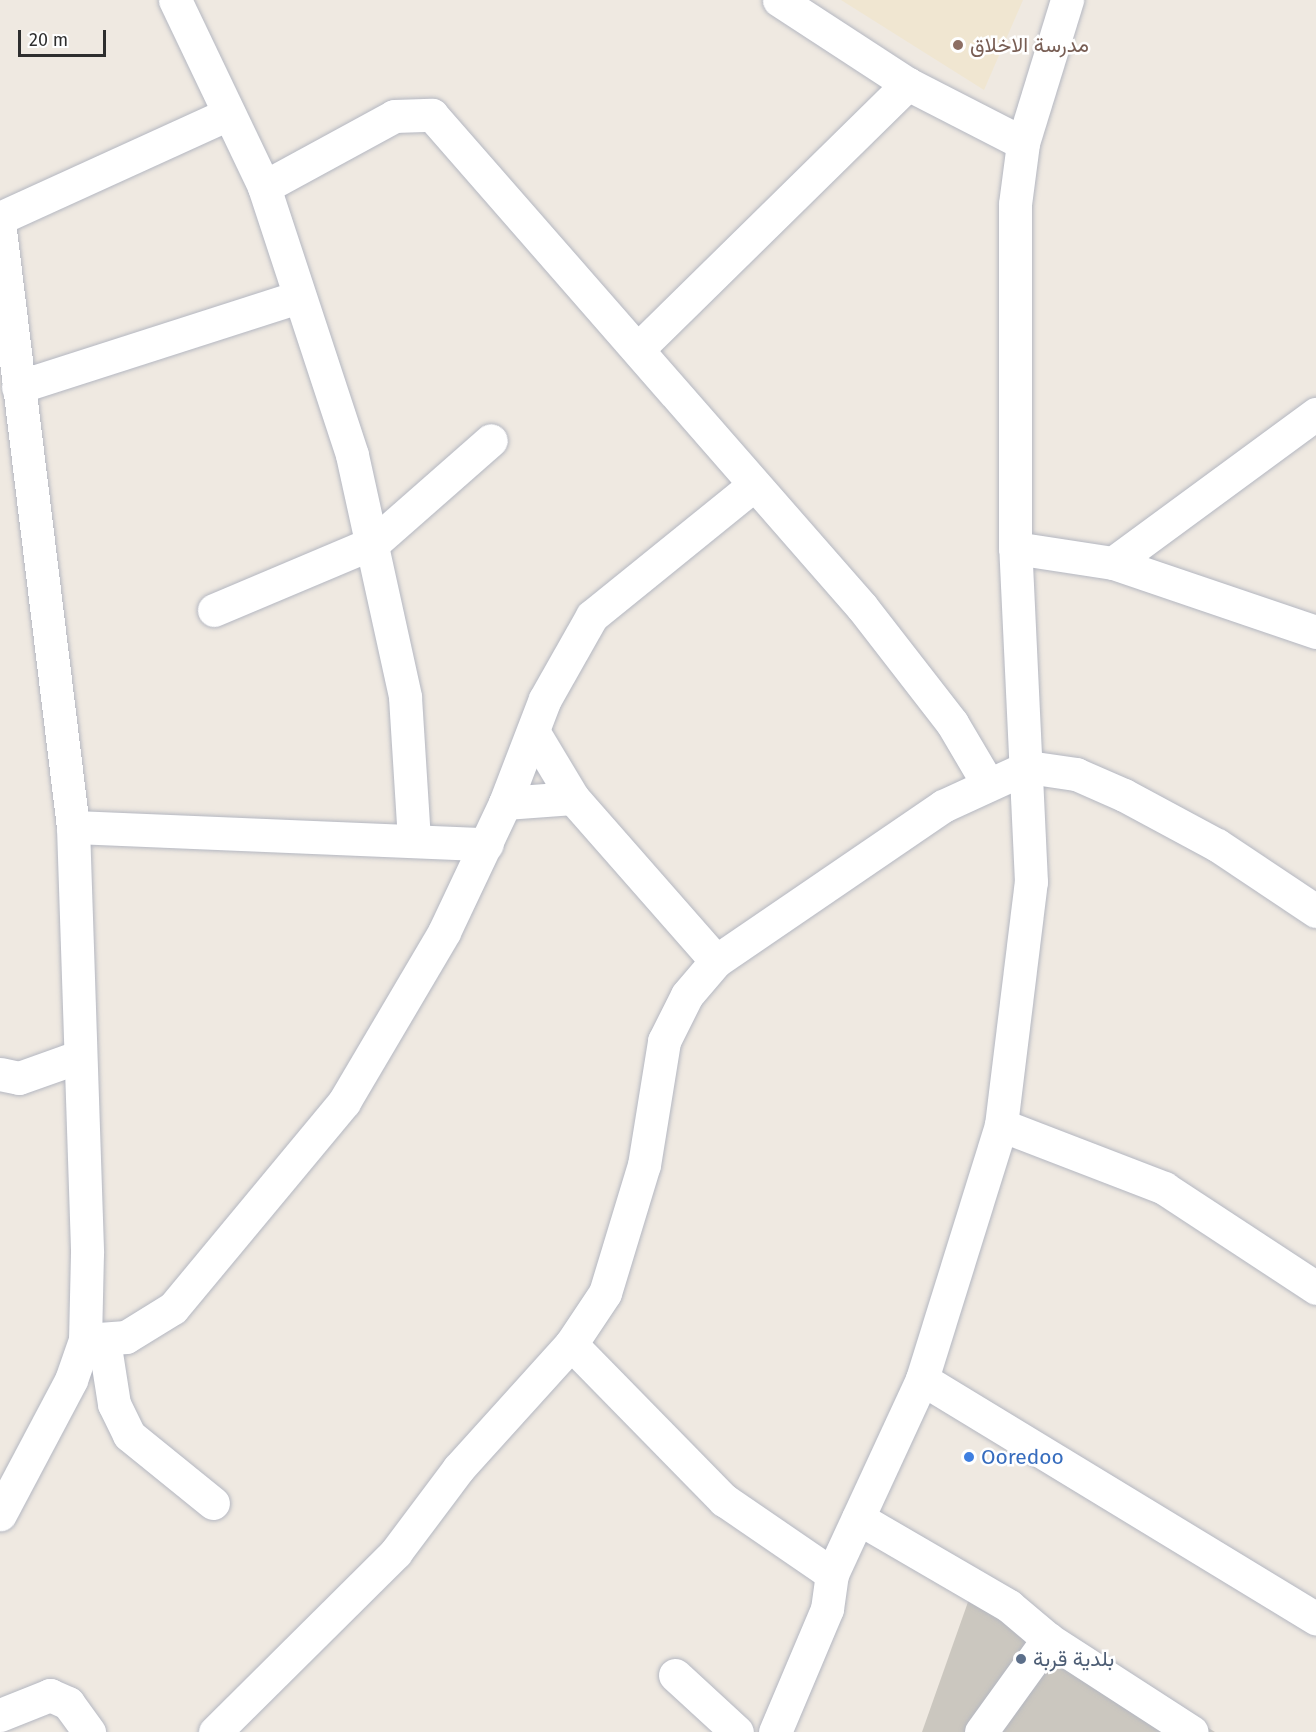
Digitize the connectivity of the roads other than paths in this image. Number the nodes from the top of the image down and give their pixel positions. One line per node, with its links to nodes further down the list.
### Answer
1 (175, 0): 5 (street)
2 (779, 0): 4 (street)
3 (1067, 0): 6 (street)
4 (908, 84): 6 (street); 11 (street)
5 (228, 114): 7 (street); 8 (street)
6 (1023, 143): 17 (street)
7 (264, 187): 10 (street); 11 (street)
8 (0, 218)
9 (0, 230): 12 (street)
10 (298, 297): 12 (street); 16 (street)
11 (639, 348): 15 (street)
12 (18, 387): 26 (street)
13 (1316, 414): 18 (street)
14 (491, 440): 16 (street)
15 (754, 485): 21 (street); 23 (street)
16 (375, 542): 19 (street); 27 (street)
17 (1015, 548): 18 (street); 22 (street)
18 (1113, 563): 20 (street)
19 (214, 610)
20 (1316, 632)
21 (534, 733): 24 (street); 25 (street)
22 (1028, 767): 23 (street); 29 (street); 33 (street)
23 (988, 784): 30 (street)
24 (573, 798): 25 (street); 30 (street)
25 (505, 803): 28 (street)
26 (72, 828): 27 (street); 31 (street)
27 (414, 841): 28 (street)
28 (486, 844): 35 (street)
29 (1316, 911)
30 (716, 962): 36 (street)
31 (78, 1057): 32 (street); 35 (street)
32 (6, 1085)
33 (1001, 1125): 34 (street); 37 (street)
34 (1316, 1288)
35 (95, 1340): 38 (street); 39 (street)
36 (571, 1344): 41 (street); 47 (street)
37 (922, 1379): 40 (street); 42 (street)
38 (213, 1503)
39 (0, 1514)
40 (858, 1518): 41 (street); 43 (street)
41 (832, 1574): 49 (street)
42 (1316, 1619)
43 (1047, 1639): 50 (street); 51 (street)
44 (675, 1675): 48 (street)
45 (0, 1715): 46 (street)
46 (89, 1732)
47 (215, 1732)
48 (737, 1732)
49 (775, 1732)
50 (981, 1732)
51 (1192, 1732)

